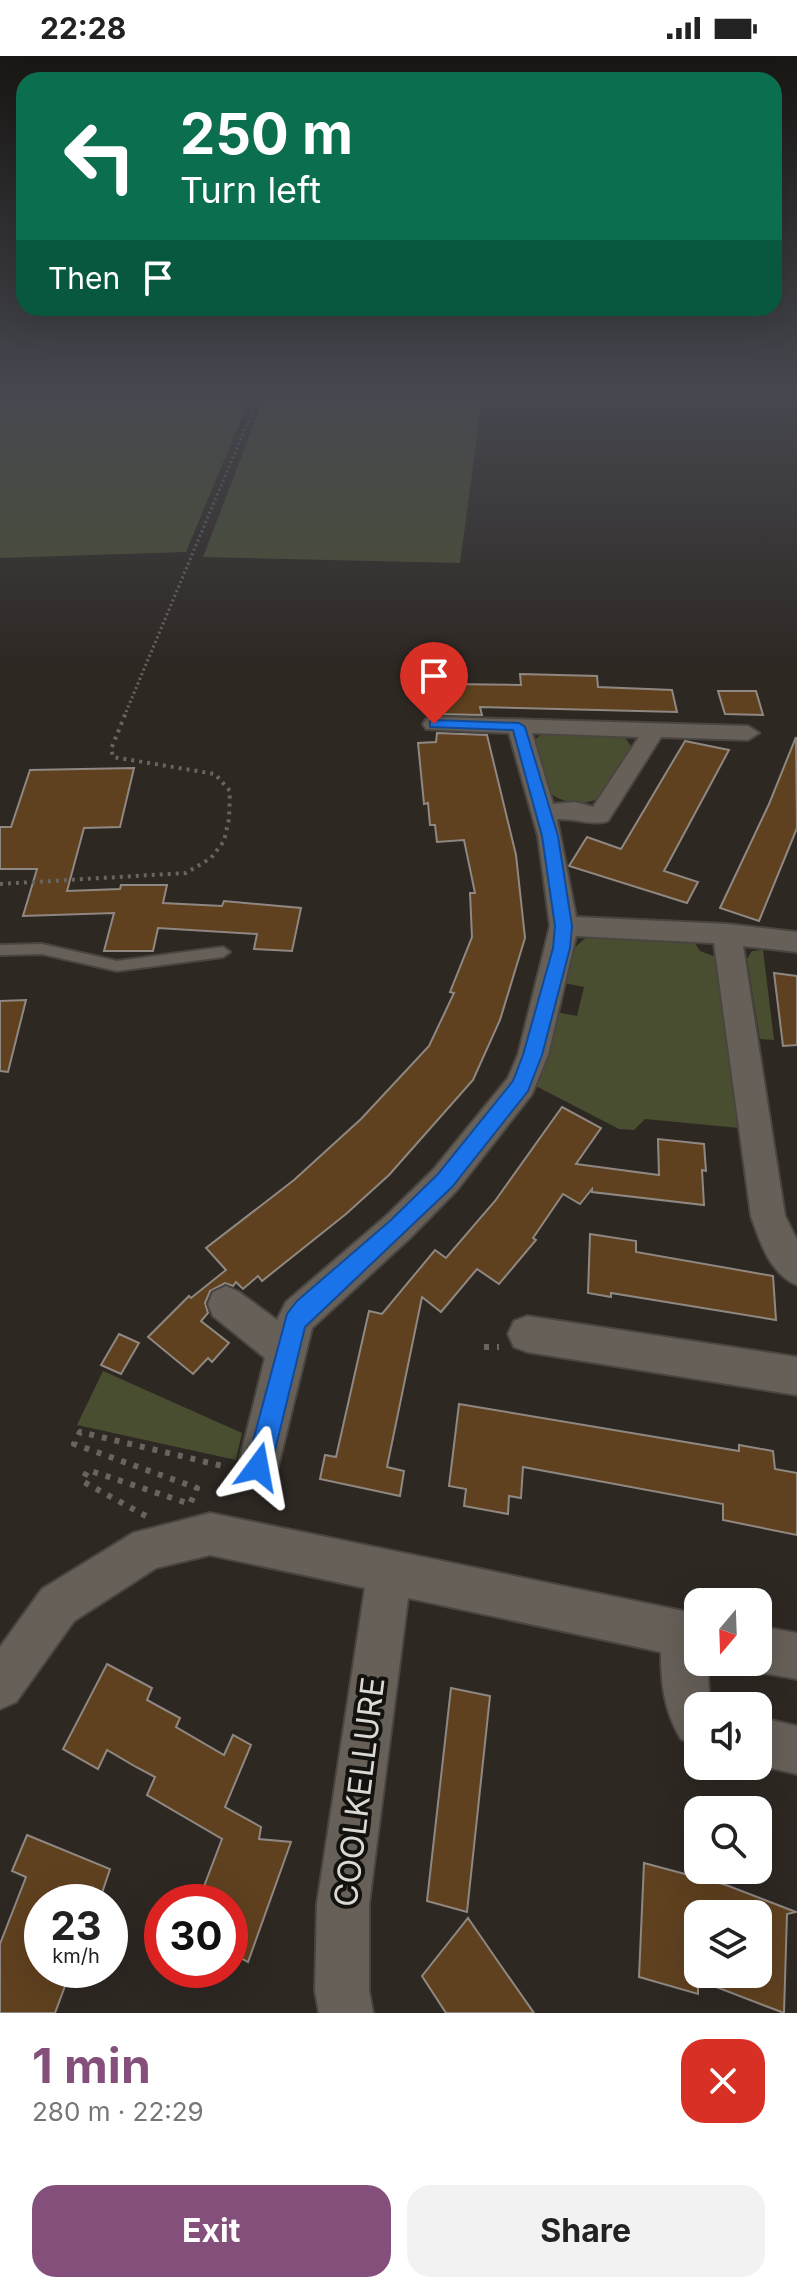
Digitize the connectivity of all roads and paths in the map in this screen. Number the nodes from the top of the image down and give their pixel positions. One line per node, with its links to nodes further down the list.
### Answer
1 (221, 484): 7 (path)
2 (434, 724): 3 (street)
3 (519, 727): 4 (street); 6 (street)
4 (654, 730): 5 (street); 6 (street)
5 (748, 733)
6 (544, 812): 8 (street)
7 (0, 884)
8 (564, 926): 9 (street); 16 (street)
9 (727, 934): 10 (street); 13 (street)
10 (797, 942)
11 (0, 950): 12 (lane)
12 (223, 952)
13 (797, 1268)
14 (226, 1304): 16 (street)
15 (527, 1334): 17 (street)
16 (286, 1351): 18 (street)
17 (797, 1376)
18 (249, 1468): 19 (path)
19 (180, 1540): 20 (street); 24 (street)
20 (389, 1572): 21 (street); 27 (street, COOLKELLURE)
21 (684, 1635)
22 (772, 1652): 23 (street)
23 (797, 1656)
24 (0, 1686)
25 (772, 1744): 26 (street)
26 (797, 1750)
27 (346, 2013)

